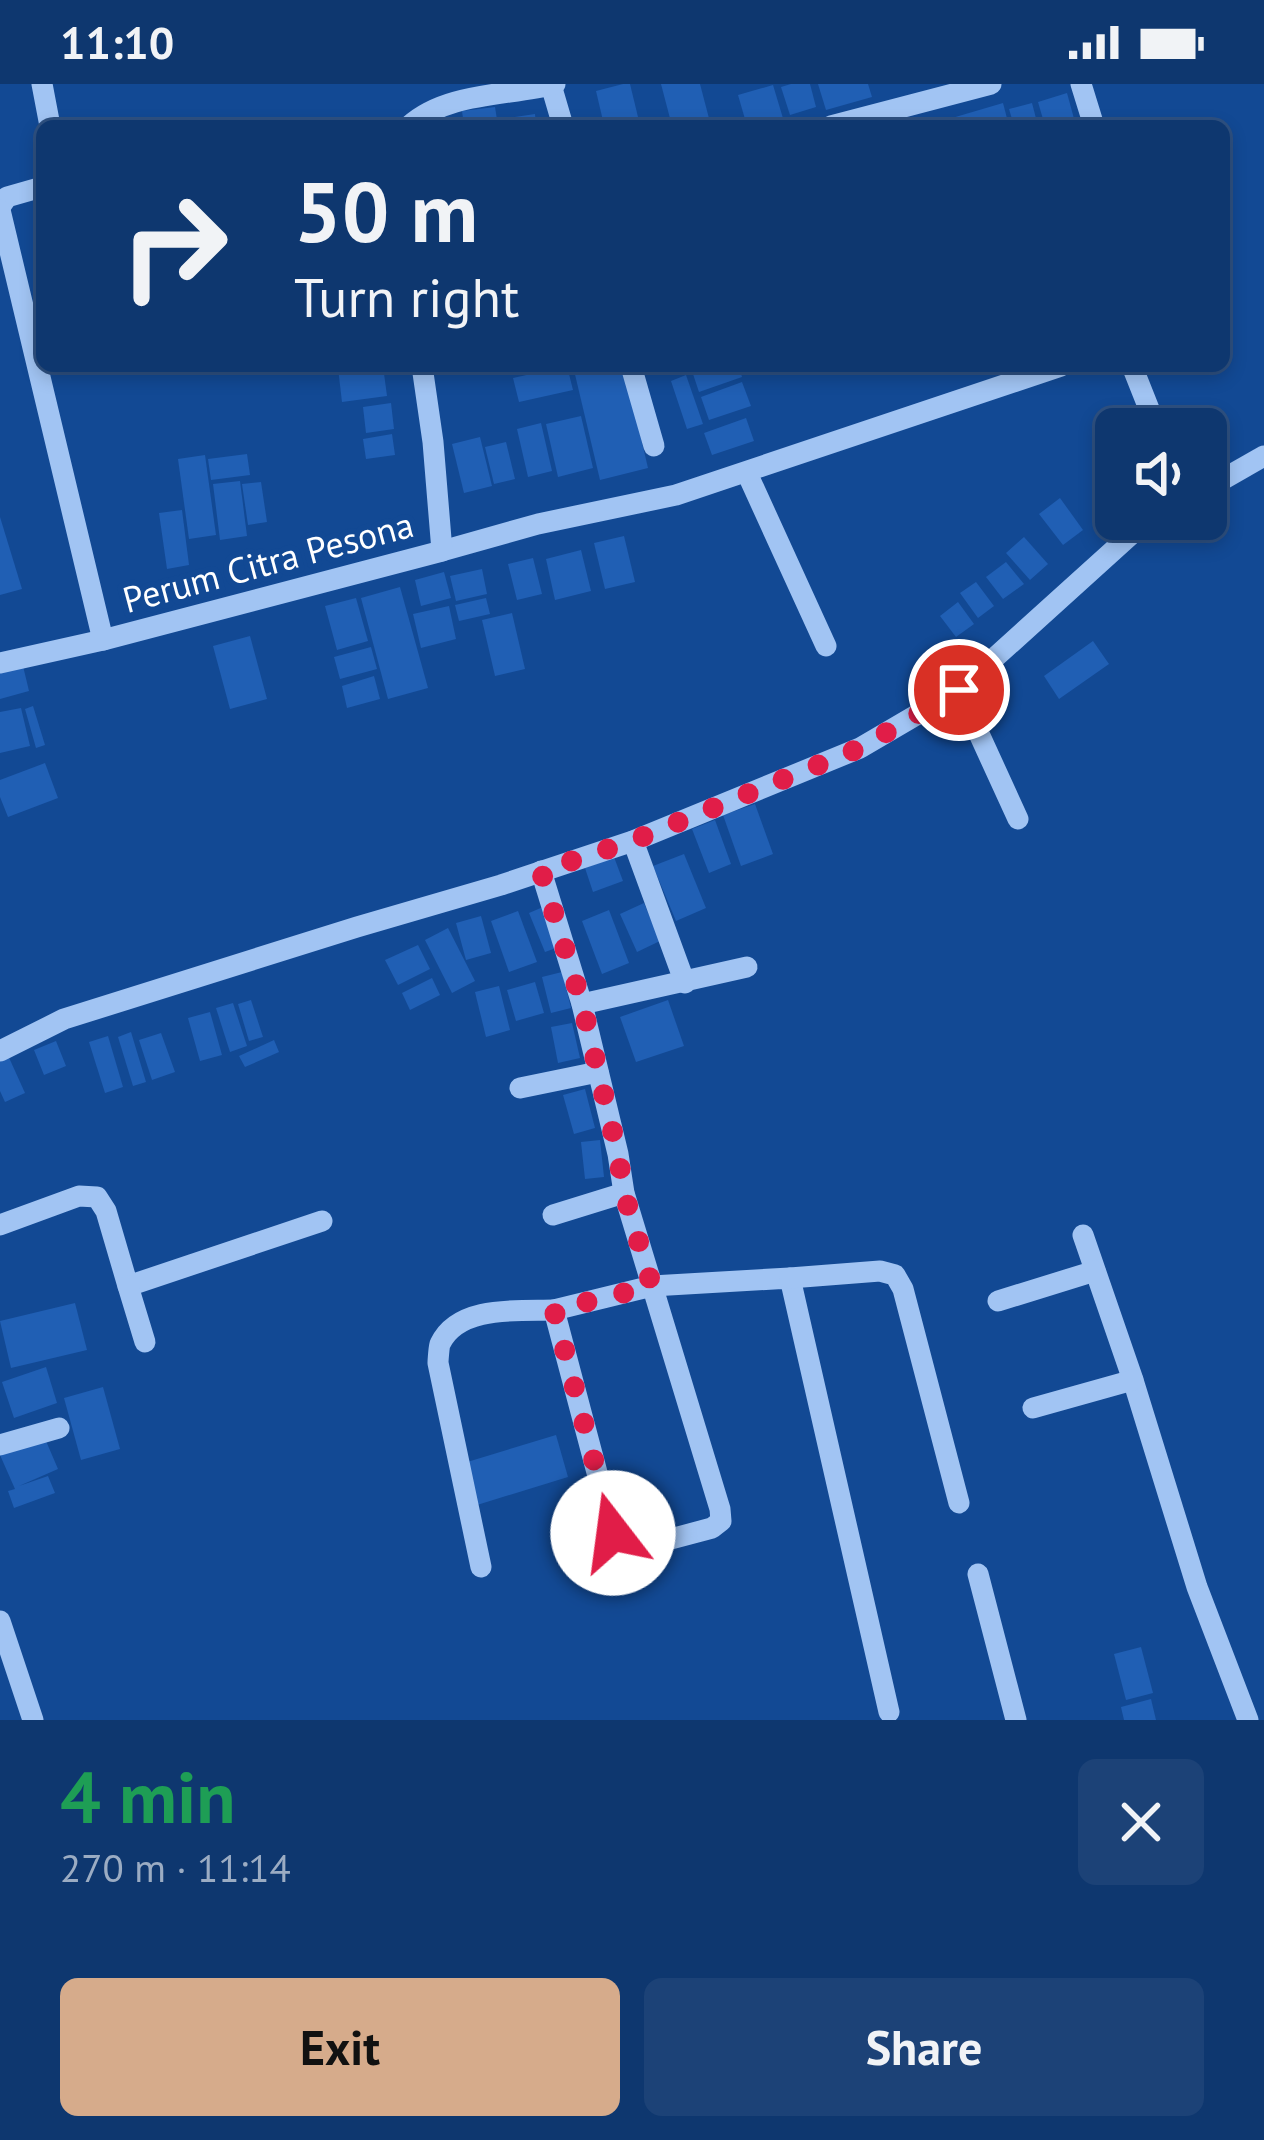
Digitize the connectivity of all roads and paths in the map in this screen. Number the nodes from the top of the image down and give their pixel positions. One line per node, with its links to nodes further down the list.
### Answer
1 (42, 84): 5 (street)
2 (991, 84): 8 (street)
3 (1081, 84): 9 (street)
4 (553, 85): 6 (street); 7 (street)
5 (49, 120)
6 (416, 120)
7 (562, 120)
8 (853, 120)
9 (1092, 120)
10 (36, 189): 11 (street)
11 (0, 208): 12 (street)
12 (36, 359)
13 (39, 372): 25 (street)
14 (423, 372): 24 (street, Perum Citra Pesona)
15 (633, 372): 19 (street)
16 (1043, 372): 21 (street)
17 (1134, 372): 18 (street)
18 (1149, 408)
19 (654, 446)
20 (1264, 456): 22 (street)
21 (747, 472): 24 (street); 26 (street)
22 (1227, 477)
23 (1125, 540): 28 (street)
24 (442, 550): 25 (street, Perum Citra Pesona)
25 (103, 640): 27 (street, Perum Citra Pesona)
26 (826, 646)
27 (0, 663)
28 (959, 690): 29 (street); 30 (street)
29 (1018, 818)
30 (632, 841): 31 (street); 33 (street)
31 (541, 871): 34 (street); 35 (street)
32 (747, 967): 33 (street)
33 (685, 983): 34 (street)
34 (582, 1004): 36 (street)
35 (0, 1051)
36 (598, 1072): 37 (street); 38 (street)
37 (520, 1088)
38 (624, 1193): 39 (street); 46 (street)
39 (553, 1214)
40 (322, 1221): 45 (street)
41 (0, 1225): 45 (street)
42 (1083, 1235): 43 (street)
43 (1095, 1271): 47 (street); 50 (street)
44 (790, 1278): 46 (street); 54 (street); 58 (street)
45 (128, 1286): 49 (street)
46 (652, 1286): 48 (street); 48 (street)
47 (998, 1301)
48 (554, 1310): 55 (street)
49 (145, 1342)
50 (1133, 1381): 51 (street); 61 (street)
51 (1033, 1408)
52 (59, 1428): 53 (street)
53 (0, 1445)
54 (959, 1503)
55 (481, 1567)
56 (978, 1574): 60 (street)
57 (0, 1622): 59 (street)
58 (889, 1712)
59 (33, 1720)
60 (1016, 1720)
61 (1248, 1720)

